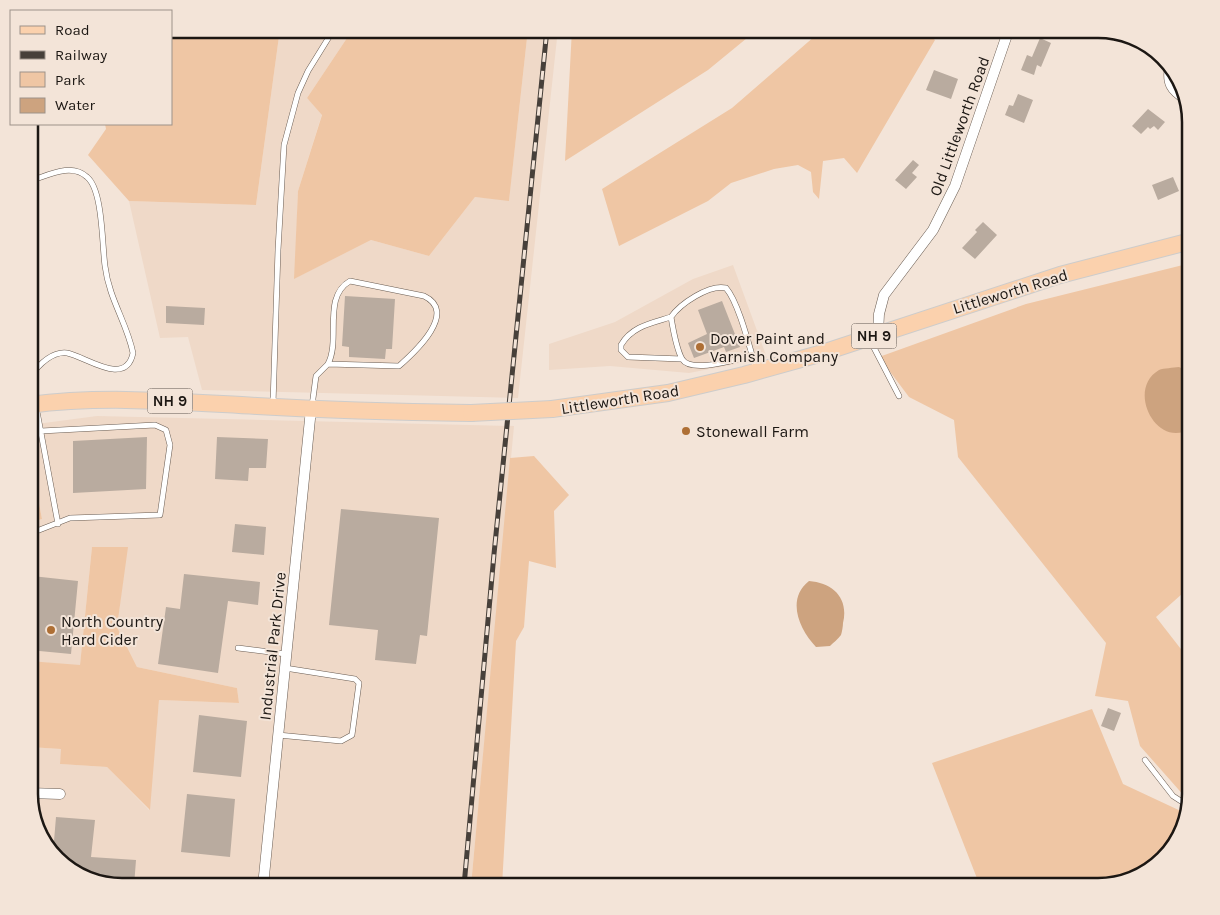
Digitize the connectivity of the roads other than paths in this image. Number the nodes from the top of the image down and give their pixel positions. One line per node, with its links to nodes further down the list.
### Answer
1 (328, 38): 16 (lane)
2 (1006, 38): 8 (street, Old Littleworth Road)
3 (1168, 75): 4 (street)
4 (1177, 93)
5 (38, 179): 12 (lane)
6 (1182, 243): 8 (main road, Littleworth Road / NH 9)
7 (671, 317): 9 (lane); 10 (lane); 10 (lane)
8 (873, 336): 13 (main road, Littleworth Road / NH 9); 14 (lane)
9 (752, 356): 10 (lane); 13 (lane)
10 (682, 359)
11 (328, 364): 11 (lane); 17 (lane)
12 (38, 368)
13 (757, 372): 17 (main road, Littleworth Road / NH 9, bridge)
14 (899, 396)
15 (38, 404): 16 (main road, Littleworth Road / NH 9)
16 (273, 407): 17 (main road, Littleworth Road / NH 9)
17 (312, 409): 23 (street, Industrial Park Drive)
18 (38, 424): 19 (lane)
19 (40, 431): 20 (lane); 20 (lane)
20 (58, 524): 21 (lane)
21 (38, 531)
22 (238, 648): 23 (lane)
23 (286, 654): 24 (street, Industrial Park Drive)
24 (284, 668): 25 (street, Industrial Park Drive); 25 (lane)
25 (278, 735): 30 (street, Industrial Park Drive)
26 (1145, 760): 29 (lane)
27 (38, 793): 28 (street)
28 (60, 794)
29 (1182, 802)
30 (264, 878)

